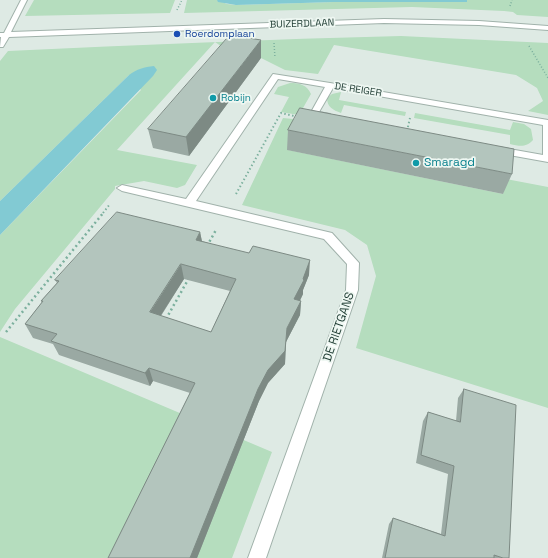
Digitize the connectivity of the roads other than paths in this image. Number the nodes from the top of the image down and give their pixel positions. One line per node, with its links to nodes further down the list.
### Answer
1 (24, 0): 3 (street)
2 (548, 28): 3 (street, BUIZERDLAAN)
3 (4, 34): 4 (street)
4 (0, 45)
5 (330, 85): 6 (street, DE REIGER); 7 (street, DE REIGER); 10 (street)
6 (337, 118)
7 (548, 122): 8 (street, DE REIGER)
8 (493, 148)
9 (122, 188): 10 (street, DE RIETGANS)
10 (189, 203): 11 (street, DE RIETGANS)
11 (258, 558)

